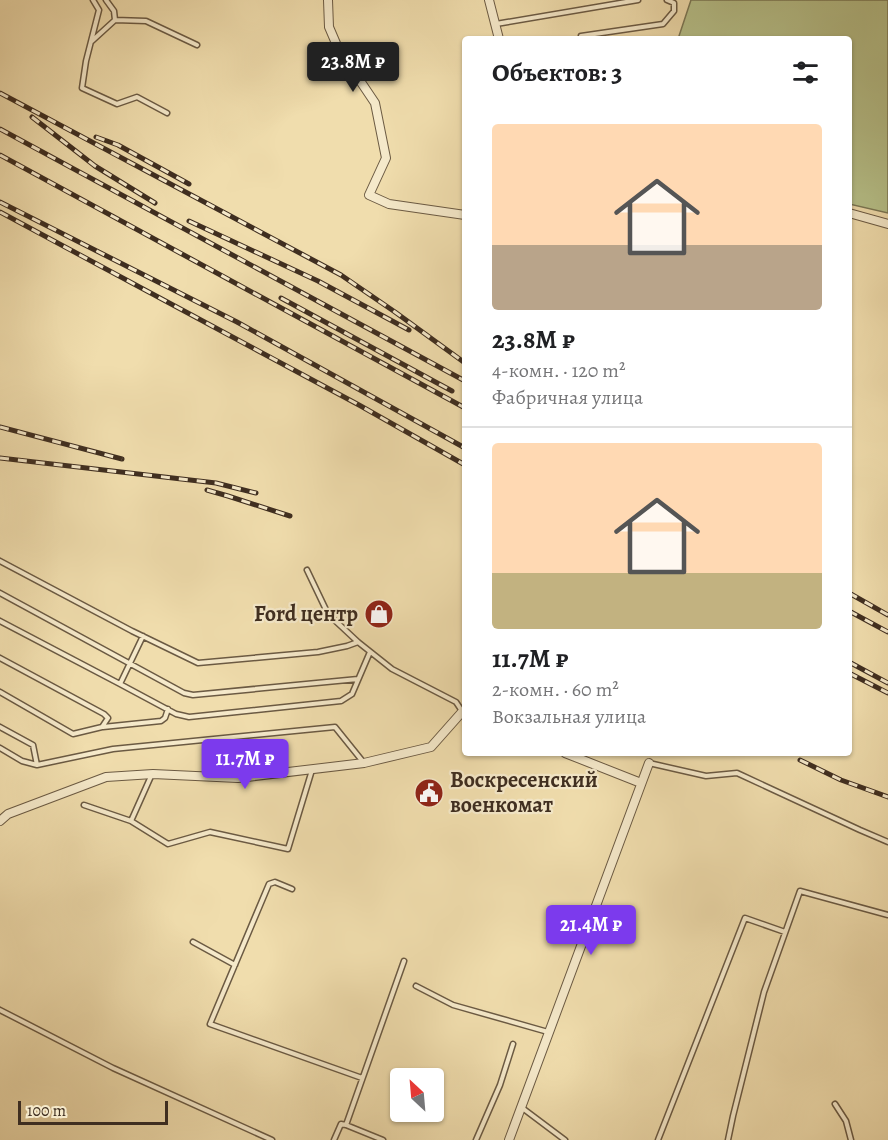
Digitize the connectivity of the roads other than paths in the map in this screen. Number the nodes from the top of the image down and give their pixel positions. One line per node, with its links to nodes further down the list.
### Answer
1 (93, 0): 12 (lane)
2 (106, 0): 8 (lane)
3 (328, 0): 15 (street)
4 (489, 0): 9 (street)
5 (638, 0): 9 (lane)
6 (667, 0): 7 (lane)
7 (676, 1): 11 (lane)
8 (115, 20): 12 (lane); 13 (lane)
9 (495, 24): 10 (street)
10 (498, 36)
11 (581, 36)
12 (91, 41): 14 (lane)
13 (196, 45)
14 (167, 113)
15 (462, 214)
16 (852, 214): 17 (street)
17 (888, 224)
18 (0, 561): 22 (lane)
19 (307, 570): 23 (lane)
20 (0, 593): 26 (lane)
21 (0, 621): 28 (lane)
22 (144, 636): 23 (lane); 26 (lane)
23 (358, 642): 24 (lane)
24 (370, 652): 27 (lane); 31 (lane)
25 (0, 658): 34 (lane)
26 (130, 664): 27 (lane); 28 (lane)
27 (358, 679): 30 (lane)
28 (120, 684): 30 (lane)
29 (0, 692): 34 (lane)
30 (168, 709): 34 (lane)
31 (462, 710)
32 (462, 714): 38 (street)
33 (0, 727): 39 (lane)
34 (102, 728)
35 (0, 748): 39 (lane)
36 (573, 756): 42 (street)
37 (649, 763): 42 (street); 46 (lane)
38 (364, 764): 39 (lane); 40 (street)
39 (37, 765)
40 (313, 769): 41 (street); 45 (lane)
41 (153, 774): 44 (street); 45 (lane)
42 (641, 783): 55 (street)
43 (84, 805): 45 (lane)
44 (0, 821)
45 (130, 821)
46 (888, 842)
47 (292, 889): 52 (lane)
48 (888, 915): 49 (lane)
49 (785, 932): 67 (lane); 68 (lane)
50 (193, 942): 52 (lane)
51 (404, 961): 57 (lane)
52 (235, 965): 57 (lane)
53 (416, 986): 55 (lane)
54 (0, 1010): 61 (lane)
55 (549, 1032): 59 (street)
56 (513, 1044): 64 (lane)
57 (362, 1078): 60 (lane)
58 (835, 1104): 69 (lane)
59 (521, 1107): 65 (street); 66 (lane)
60 (346, 1125): 62 (lane); 63 (lane)
61 (272, 1140)
62 (334, 1140)
63 (383, 1140)
64 (476, 1140)
65 (509, 1140)
66 (565, 1140)
67 (658, 1140)
68 (729, 1140)
69 (851, 1140)

